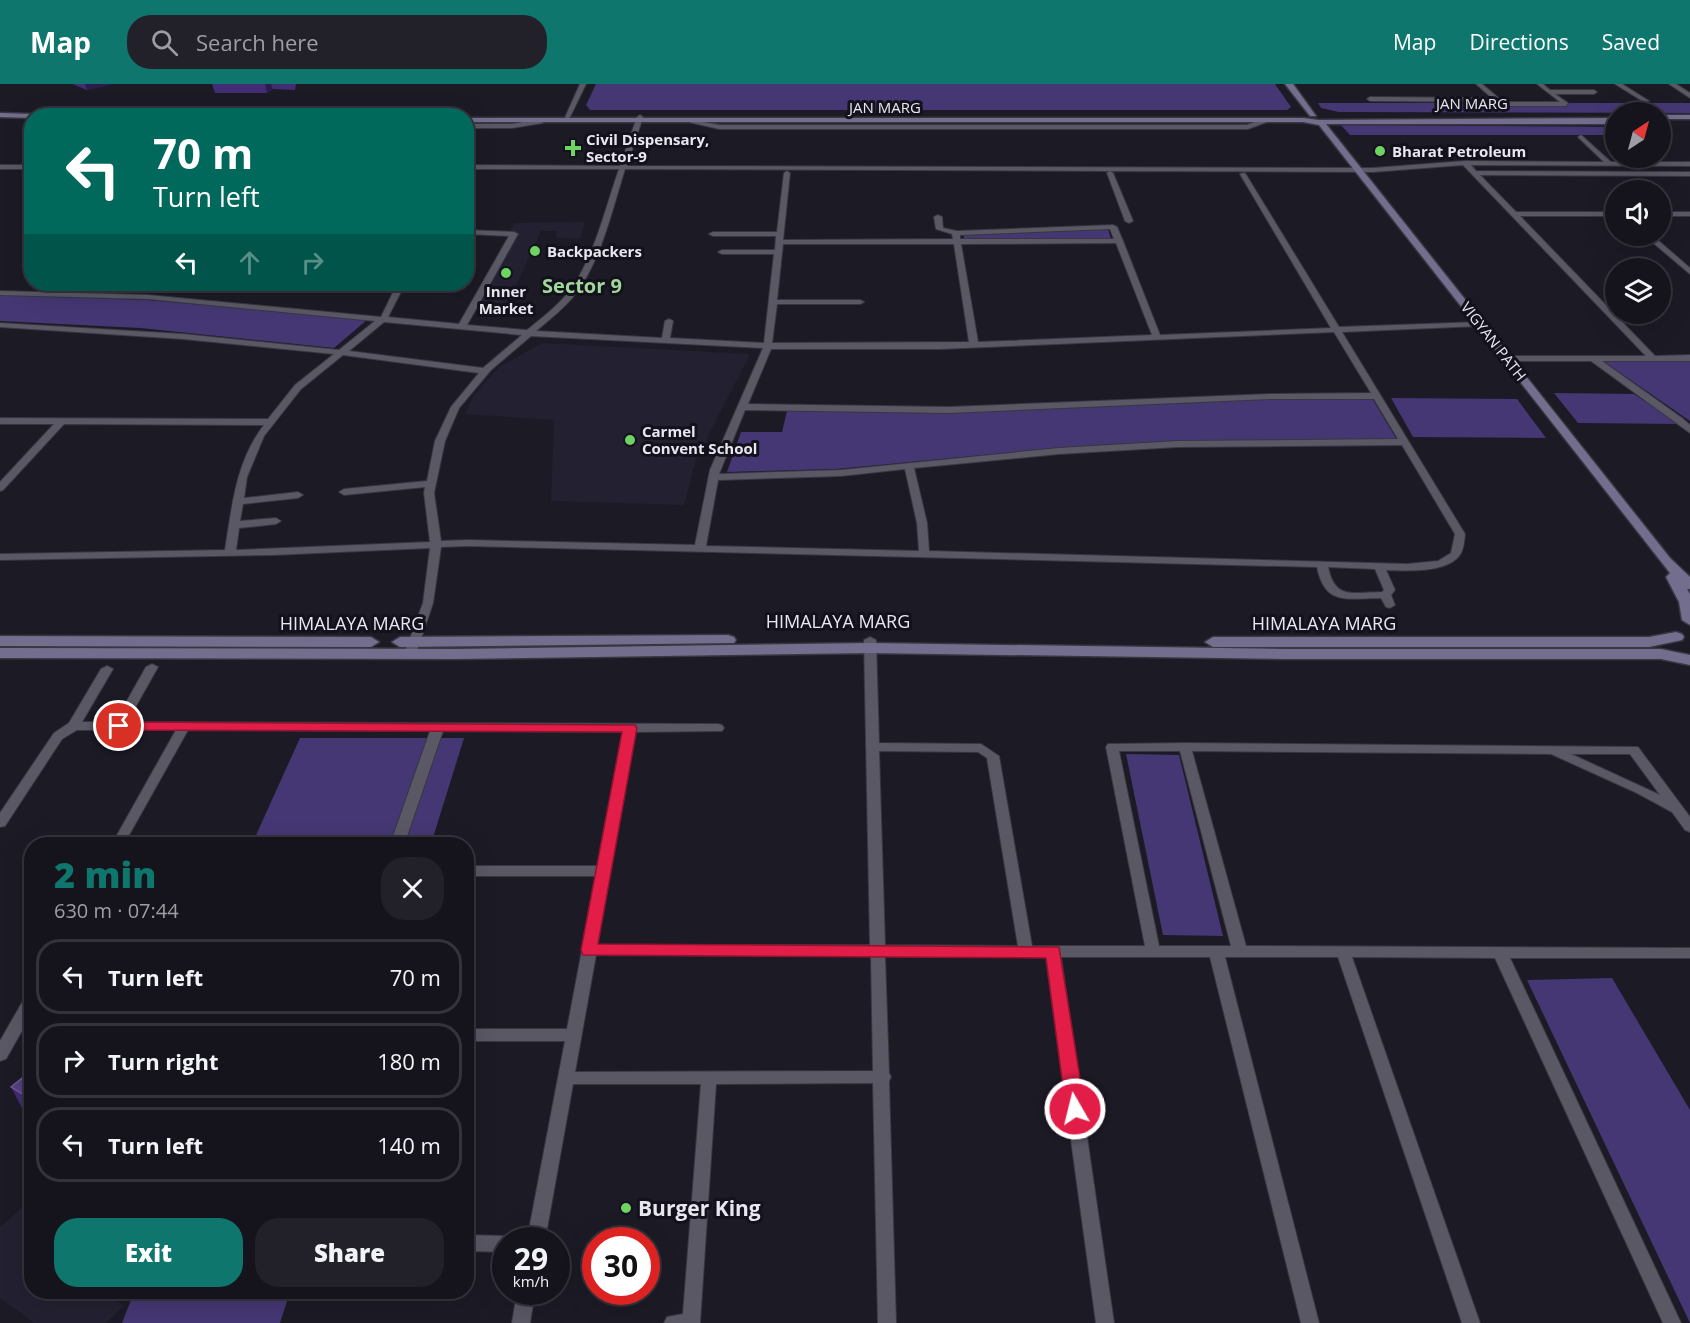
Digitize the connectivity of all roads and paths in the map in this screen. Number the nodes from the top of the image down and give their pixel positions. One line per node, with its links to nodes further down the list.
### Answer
1 (583, 84): 20 (street)
2 (1289, 84): 13 (main road)
3 (1479, 84): 12 (street)
4 (1540, 84): 7 (street)
5 (1618, 84): 11 (street)
6 (1672, 84): 9 (street)
7 (1549, 92): 8 (street); 12 (street)
8 (1594, 92)
9 (1690, 96)
10 (1370, 99): 12 (street)
11 (1646, 101)
12 (1502, 103)
13 (1313, 114): 17 (main road); 27 (main road)
14 (0, 115): 15 (main road)
15 (24, 117)
16 (24, 118): 25 (main road)
17 (1303, 118): 21 (main road, JAN MARG); 21 (main road, JAN MARG); 27 (main road)
18 (474, 119): 20 (main road, JAN MARG)
19 (474, 119): 26 (main road, JAN MARG)
20 (566, 119): 21 (main road, JAN MARG); 26 (main road, JAN MARG)
21 (639, 119): 40 (street)
22 (1605, 119): 27 (main road, JAN MARG)
23 (1671, 119): 24 (main road)
24 (1690, 119)
25 (0, 120)
26 (540, 120): 28 (street)
27 (1327, 120): 41 (main road, VIGYAN PATH)
28 (474, 126)
29 (1581, 137): 31 (street)
30 (1690, 158): 34 (street)
31 (1605, 159)
32 (1605, 162): 35 (street)
33 (1671, 162): 34 (street)
34 (1677, 162): 36 (street); 48 (street)
35 (1465, 163): 41 (street); 47 (street)
36 (1690, 164)
37 (0, 167): 38 (street)
38 (24, 167)
39 (474, 167): 40 (street)
40 (620, 170): 41 (street); 44 (street); 45 (street); 76 (street)
41 (1364, 171): 49 (street); 72 (main road, VIGYAN PATH)
42 (0, 172): 43 (street)
43 (24, 172)
44 (474, 172)
45 (787, 172): 46 (street); 61 (street)
46 (1110, 172): 49 (street); 55 (street)
47 (1476, 173): 48 (street); 50 (street)
48 (1690, 173)
49 (1243, 174): 75 (street)
50 (1515, 214): 51 (street); 83 (street)
51 (1605, 214)
52 (1671, 214): 53 (street)
53 (1690, 214)
54 (938, 217): 57 (street)
55 (1129, 222)
56 (474, 232): 74 (street)
57 (957, 233): 59 (street); 60 (street)
58 (713, 234): 61 (street)
59 (1119, 241): 60 (street); 77 (street)
60 (957, 242): 61 (street); 80 (street)
61 (779, 244): 61 (street); 68 (street)
62 (1660, 246): 63 (street)
63 (1690, 272)
64 (398, 291): 70 (street)
65 (0, 292): 66 (street)
66 (45, 293): 70 (street)
67 (834, 299): 68 (street)
68 (773, 300): 69 (street); 79 (street)
69 (860, 302)
70 (384, 318): 74 (street); 81 (street)
71 (669, 321): 78 (street)
72 (1480, 324): 75 (street); 85 (main road, VIGYAN PATH)
73 (0, 325): 81 (street)
74 (462, 326): 76 (street)
75 (1336, 328): 77 (street); 87 (street)
76 (529, 333): 78 (street); 86 (street)
77 (1157, 338): 80 (street)
78 (666, 340): 79 (street)
79 (768, 345): 80 (street); 88 (street)
80 (974, 345)
81 (340, 351): 86 (street); 91 (street)
82 (1594, 358): 83 (street); 85 (street); 92 (street)
83 (1653, 358): 84 (street)
84 (1690, 358)
85 (1508, 359): 108 (main road, VIGYAN PATH)
86 (485, 371): 96 (street)
87 (1377, 396): 88 (street); 93 (street)
88 (743, 406): 95 (street)
89 (0, 421): 90 (street)
90 (62, 421): 91 (street); 97 (street)
91 (271, 422): 100 (street)
92 (1690, 430)
93 (1405, 442): 94 (street); 110 (street)
94 (909, 466): 95 (street); 106 (street)
95 (713, 477): 104 (street)
96 (431, 484): 98 (street); 103 (street)
97 (0, 488)
98 (344, 492)
99 (298, 495): 100 (street)
100 (238, 501): 102 (street)
101 (276, 521): 102 (street)
102 (234, 525): 105 (street)
103 (436, 544): 104 (street); 105 (street); 116 (street)
104 (700, 548): 106 (street)
105 (230, 553): 107 (street)
106 (924, 555): 109 (street)
107 (0, 557)
108 (1665, 561): 111 (main road, VIGYAN PATH); 112 (main road, VIGYAN PATH)
109 (1322, 565): 110 (street); 110 (street)
110 (1379, 566)
111 (1690, 585)
112 (1690, 620): 113 (main road)
113 (1676, 636): 115 (main road, HIMALAYA MARG); 118 (main road)
114 (0, 641): 116 (main road, HIMALAYA MARG)
115 (871, 644): 116 (main road, HIMALAYA MARG); 118 (main road, HIMALAYA MARG); 127 (street)
116 (412, 648): 117 (main road)
117 (0, 653)
118 (1690, 658)
119 (152, 667): 122 (street)
120 (107, 669): 121 (street)
121 (74, 726): 122 (street); 131 (street)
122 (119, 726): 123 (street)
123 (184, 727): 124 (street); 133 (street)
124 (438, 727): 125 (street); 134 (street)
125 (630, 728): 126 (street); 136 (street)
126 (718, 728)
127 (874, 747): 138 (street); 139 (street)
128 (1185, 747): 129 (street); 141 (street); 143 (street)
129 (1551, 750): 130 (street); 130 (street)
130 (1679, 812): 132 (street)
131 (0, 823)
132 (1690, 827)
133 (122, 837)
134 (400, 837)
135 (474, 871): 136 (street)
136 (603, 871): 137 (street)
137 (589, 950): 138 (street); 149 (street)
138 (878, 951): 139 (street); 152 (street)
139 (1026, 952): 140 (street)
140 (1053, 952): 141 (street); 161 (street)
141 (1153, 952): 142 (street)
142 (1216, 952): 143 (street); 162 (street)
143 (1240, 952): 144 (street)
144 (1343, 952): 145 (street); 163 (street)
145 (1500, 953): 146 (street); 164 (street)
146 (1690, 953)
147 (24, 1015): 150 (street)
148 (474, 1035): 149 (street)
149 (573, 1035): 153 (street)
150 (0, 1054)
151 (709, 1077): 152 (street); 153 (street); 159 (street)
152 (882, 1077): 160 (street)
153 (566, 1078): 154 (street)
154 (538, 1227)
155 (474, 1244): 156 (street)
156 (492, 1244)
157 (523, 1305): 158 (street)
158 (520, 1323)
159 (673, 1323)
160 (887, 1323)
161 (1105, 1323)
162 (1310, 1323)
163 (1471, 1323)
164 (1672, 1323)

